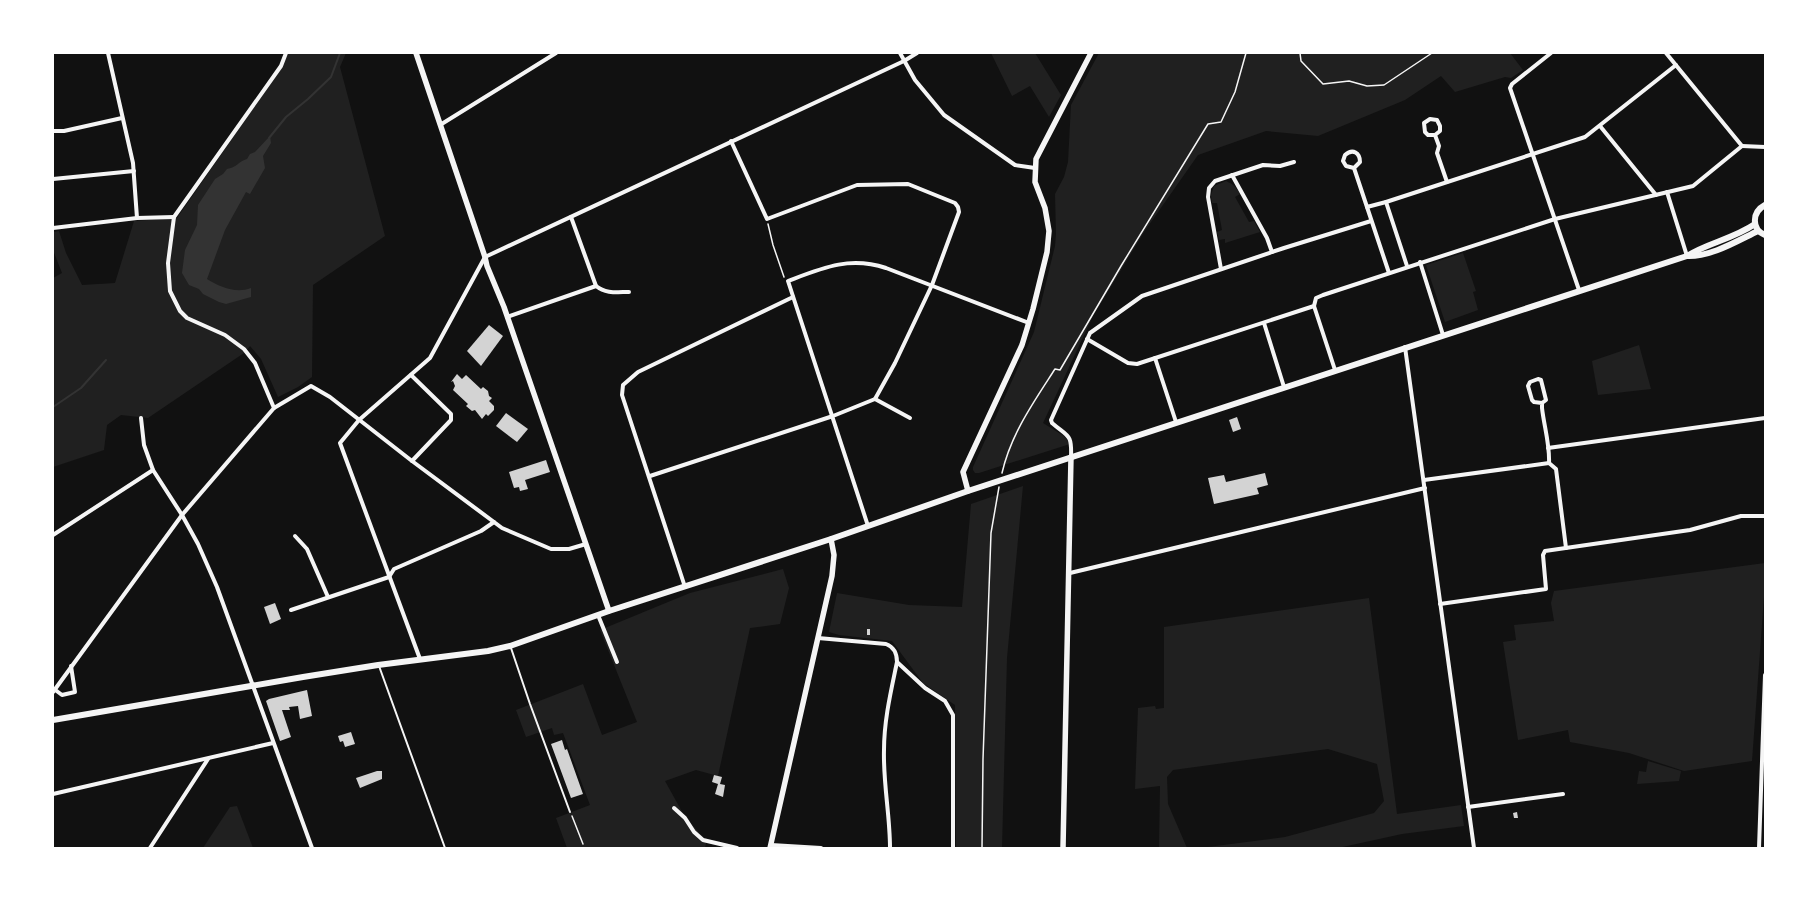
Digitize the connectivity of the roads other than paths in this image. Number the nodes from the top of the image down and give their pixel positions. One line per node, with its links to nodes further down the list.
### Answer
1 (108, 53): 12 (street)
2 (286, 53): 33 (street)
3 (416, 53): 13 (street)
4 (556, 53): 13 (street)
5 (900, 53): 10 (street)
6 (917, 53): 10 (street)
7 (1091, 53): 22 (street)
8 (1551, 53): 20 (street)
9 (1666, 53): 11 (street)
10 (904, 61): 17 (street); 22 (street)
11 (1676, 66): 14 (street); 18 (street)
12 (122, 118): 15 (street); 24 (street)
13 (440, 125): 44 (street)
14 (1600, 126): 20 (street); 29 (street)
15 (53, 131)
16 (1435, 135): 16 (street); 27 (street)
17 (731, 141): 34 (street); 49 (street)
18 (1742, 146): 19 (street); 28 (street)
19 (1765, 147)
20 (1532, 155): 27 (street); 36 (street)
21 (1294, 162): 25 (street)
22 (1034, 168): 56 (street)
23 (1354, 168): 23 (street); 32 (street)
24 (134, 171): 26 (street); 35 (street)
25 (1232, 175): 42 (street); 47 (street)
26 (53, 179)
27 (1447, 182): 30 (street)
28 (1667, 192): 29 (street); 43 (street)
29 (1656, 195): 36 (street)
30 (1386, 202): 32 (street); 46 (street)
31 (1765, 205): 38 (main road)
32 (1367, 208): 37 (street)
33 (174, 217): 35 (street); 67 (street)
34 (571, 217): 44 (street); 50 (street)
35 (137, 218): 39 (street)
36 (1555, 219): 45 (street); 51 (street)
37 (1372, 221): 42 (street); 48 (street)
38 (1755, 224): 40 (main road); 43 (main road)
39 (53, 228)
40 (1758, 231): 41 (main road); 43 (main road)
41 (1765, 235)
42 (1272, 252): 47 (street)
43 (1687, 256): 51 (main road)
44 (485, 257): 55 (street); 63 (street)
45 (1420, 262): 46 (street); 58 (street)
46 (1407, 266): 48 (street)
47 (1221, 269): 59 (street)
48 (1389, 273): 54 (street)
49 (932, 285): 53 (street); 56 (street); 65 (street)
50 (596, 286): 52 (street); 55 (street)
51 (1579, 290): 58 (main road)
52 (629, 292)
53 (793, 297): 68 (street); 79 (street)
54 (1314, 306): 57 (street); 62 (street)
55 (507, 317): 90 (street)
56 (1029, 323): 82 (street)
57 (1264, 323): 61 (street); 64 (street)
58 (1443, 335): 60 (main road)
59 (1087, 339): 61 (street); 75 (street)
60 (1405, 347): 62 (main road); 80 (street)
61 (1155, 358): 73 (street)
62 (1335, 370): 64 (main road)
63 (412, 375): 72 (street); 76 (street)
64 (1284, 387): 73 (main road)
65 (875, 399): 68 (street); 70 (street)
66 (1542, 403): 66 (street); 74 (street)
67 (274, 408): 72 (street); 83 (street)
68 (833, 416): 79 (street); 86 (street)
69 (140, 418): 78 (street)
70 (910, 418)
71 (1765, 418): 74 (street)
72 (359, 420): 76 (street); 93 (street)
73 (1176, 422): 75 (main road)
74 (1548, 448): 77 (street)
75 (1071, 457): 82 (main road); 92 (street)
76 (412, 461): 85 (street)
77 (1549, 463): 80 (street); 91 (street)
78 (153, 470): 83 (street); 87 (street)
79 (650, 476): 94 (street)
80 (1424, 480): 81 (street)
81 (1424, 488): 92 (street); 96 (street)
82 (968, 490): 86 (main road)
83 (182, 515): 106 (street); 108 (street)
84 (1765, 516): 91 (street)
85 (494, 522): 90 (street); 93 (street)
86 (868, 526): 89 (main road)
87 (53, 535)
88 (295, 536): 95 (street)
89 (831, 539): 94 (main road); 100 (street)
90 (586, 544): 98 (street)
91 (1566, 548): 96 (street)
92 (1070, 573): 126 (street)
93 (389, 577): 95 (street); 102 (street)
94 (685, 586): 98 (main road)
95 (328, 597): 97 (street)
96 (1440, 604): 115 (street)
97 (291, 610)
98 (610, 611): 99 (main road)
99 (598, 615): 101 (main road); 103 (street)
100 (818, 638): 104 (street); 118 (street)
101 (510, 646): 102 (main road); 117 (lane)
102 (420, 659): 105 (main road)
103 (617, 662)
104 (897, 662): 124 (street); 125 (street)
105 (378, 665): 108 (main road); 121 (lane)
106 (72, 666): 109 (street); 109 (street)
107 (1765, 675): 128 (street)
108 (252, 685): 110 (main road); 111 (street)
109 (54, 691)
110 (53, 720)
111 (273, 743): 112 (street); 120 (street)
112 (208, 759): 113 (street); 119 (street)
113 (53, 794)
114 (1563, 794): 115 (street)
115 (1468, 807): 127 (street)
116 (674, 808): 122 (street)
117 (570, 812)
118 (770, 846): 123 (street)
119 (150, 848)
120 (312, 848)
121 (445, 848)
122 (737, 848)
123 (821, 848)
124 (890, 848)
125 (953, 848)
126 (1063, 848)
127 (1474, 848)
128 (1759, 848)

